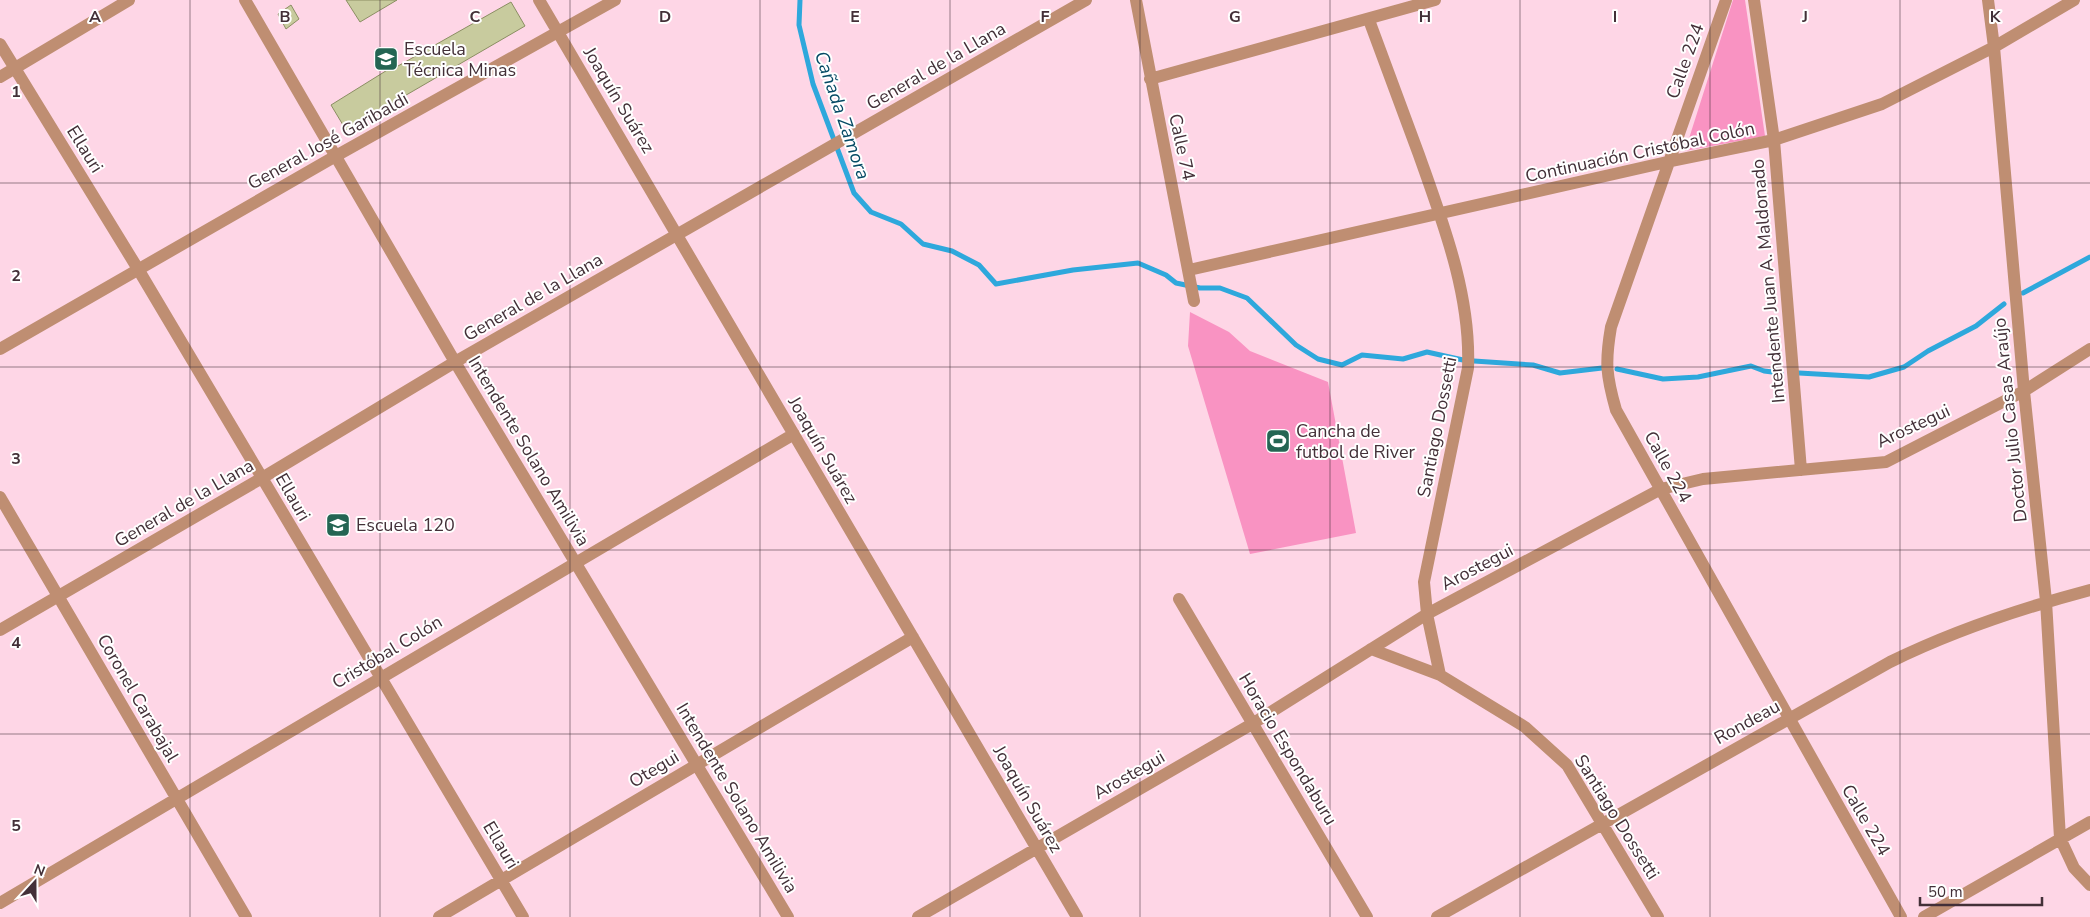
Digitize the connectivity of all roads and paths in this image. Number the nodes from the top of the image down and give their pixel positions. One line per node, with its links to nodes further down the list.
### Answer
1 (129, 0): 16 (street)
2 (245, 0): 20 (street, Intendente Solano Amilivia)
3 (539, 0): 13 (street, Joaquín Suárez)
4 (615, 0): 13 (street, General José Garibaldi)
5 (1086, 0): 23 (street, General de la Llana)
6 (1136, 0): 18 (street, Calle 74)
7 (1435, 0): 12 (street)
8 (1726, 0): 21 (street, Calle 224)
9 (1754, 0): 19 (street, Intendente Juan A. Maldonado)
10 (1988, 0): 15 (street, Doctor Julio Casas Araújo)
11 (2074, 0): 15 (street, Continuación Cristóbal Colón)
12 (1369, 20): 18 (street); 22 (street, Santiago Dossetti)
13 (558, 33): 20 (street, General José Garibaldi); 23 (street, Joaquín Suárez)
14 (0, 44): 16 (street, Ellauri)
15 (1994, 47): 19 (street, Continuación Cristóbal Colón); 30 (street, Doctor Julio Casas Araújo)
16 (14, 68): 17 (street); 24 (street, Ellauri)
17 (0, 77)
18 (1150, 79): 25 (street, Calle 74)
19 (1774, 140): 21 (street, Continuación Cristóbal Colón); 32 (street, Intendente Juan A. Maldonado)
20 (334, 157): 24 (street, General José Garibaldi); 29 (street, Intendente Solano Amilivia)
21 (1667, 162): 22 (street, Continuación Cristóbal Colón); 34 (street, Calle 224)
22 (1440, 214): 25 (street, Continuación Cristóbal Colón); 41 (street, Santiago Dossetti)
23 (678, 234): 29 (street, General de la Llana); 31 (street, Joaquín Suárez)
24 (138, 269): 27 (street, General José Garibaldi); 33 (street, Ellauri)
25 (1190, 274): 26 (street, Calle 74)
26 (1193, 297)
27 (0, 349)
28 (2090, 349): 30 (street, Arostegui)
29 (456, 362): 33 (street, General de la Llana); 36 (street, Intendente Solano Amilivia)
30 (2024, 391): 32 (street, Arostegui); 40 (street, Doctor Julio Casas Araújo)
31 (794, 434): 36 (street, Cristóbal Colón); 43 (street, Joaquín Suárez)
32 (1801, 470): 34 (street, Arostegui)
33 (262, 478): 38 (street, General de la Llana); 46 (street, Ellauri)
34 (1661, 489): 41 (street, Arostegui); 47 (street, Calle 224)
35 (0, 497): 38 (street, Coronel Carabajal)
36 (576, 562): 46 (street, Cristóbal Colón); 49 (street, Intendente Solano Amilivia)
37 (2090, 590): 40 (street, Rondeau)
38 (58, 596): 42 (street, General de la Llana); 50 (street, Coronel Carabajal)
39 (1179, 598): 48 (street, Horacio Espondaburu)
40 (2046, 601): 47 (street, Rondeau); 53 (street, Doctor Julio Casas Araújo)
41 (1427, 614): 44 (street, Arostegui); 45 (street, Santiago Dossetti)
42 (0, 630)
43 (913, 637): 49 (street, Otegui); 54 (street, Joaquín Suárez)
44 (1371, 649): 45 (street, Santiago Dossetti); 48 (street, Arostegui)
45 (1440, 675): 52 (street, Santiago Dossetti)
46 (379, 678): 50 (street, Cristóbal Colón); 55 (street, Ellauri)
47 (1789, 718): 52 (street, Rondeau); 67 (street, Calle 224)
48 (1252, 724): 54 (street, Arostegui); 64 (street, Horacio Espondaburu)
49 (696, 765): 55 (street, Otegui); 61 (street, Intendente Solano Amilivia)
50 (177, 798): 57 (street, Cristóbal Colón); 58 (street, Coronel Carabajal)
51 (2090, 822): 53 (street)
52 (1603, 823): 65 (street, Rondeau); 66 (street, Santiago Dossetti)
53 (2060, 838): 56 (street); 68 (street)
54 (1037, 848): 62 (street, Arostegui); 63 (street, Joaquín Suárez)
55 (501, 880): 59 (street, Otegui); 60 (street, Ellauri)
56 (2090, 885)
57 (0, 903)
58 (246, 917)
59 (439, 917)
60 (523, 917)
61 (788, 917)
62 (918, 917)
63 (1077, 917)
64 (1367, 917)
65 (1437, 917)
66 (1658, 917)
67 (1901, 917)
68 (1924, 917)

